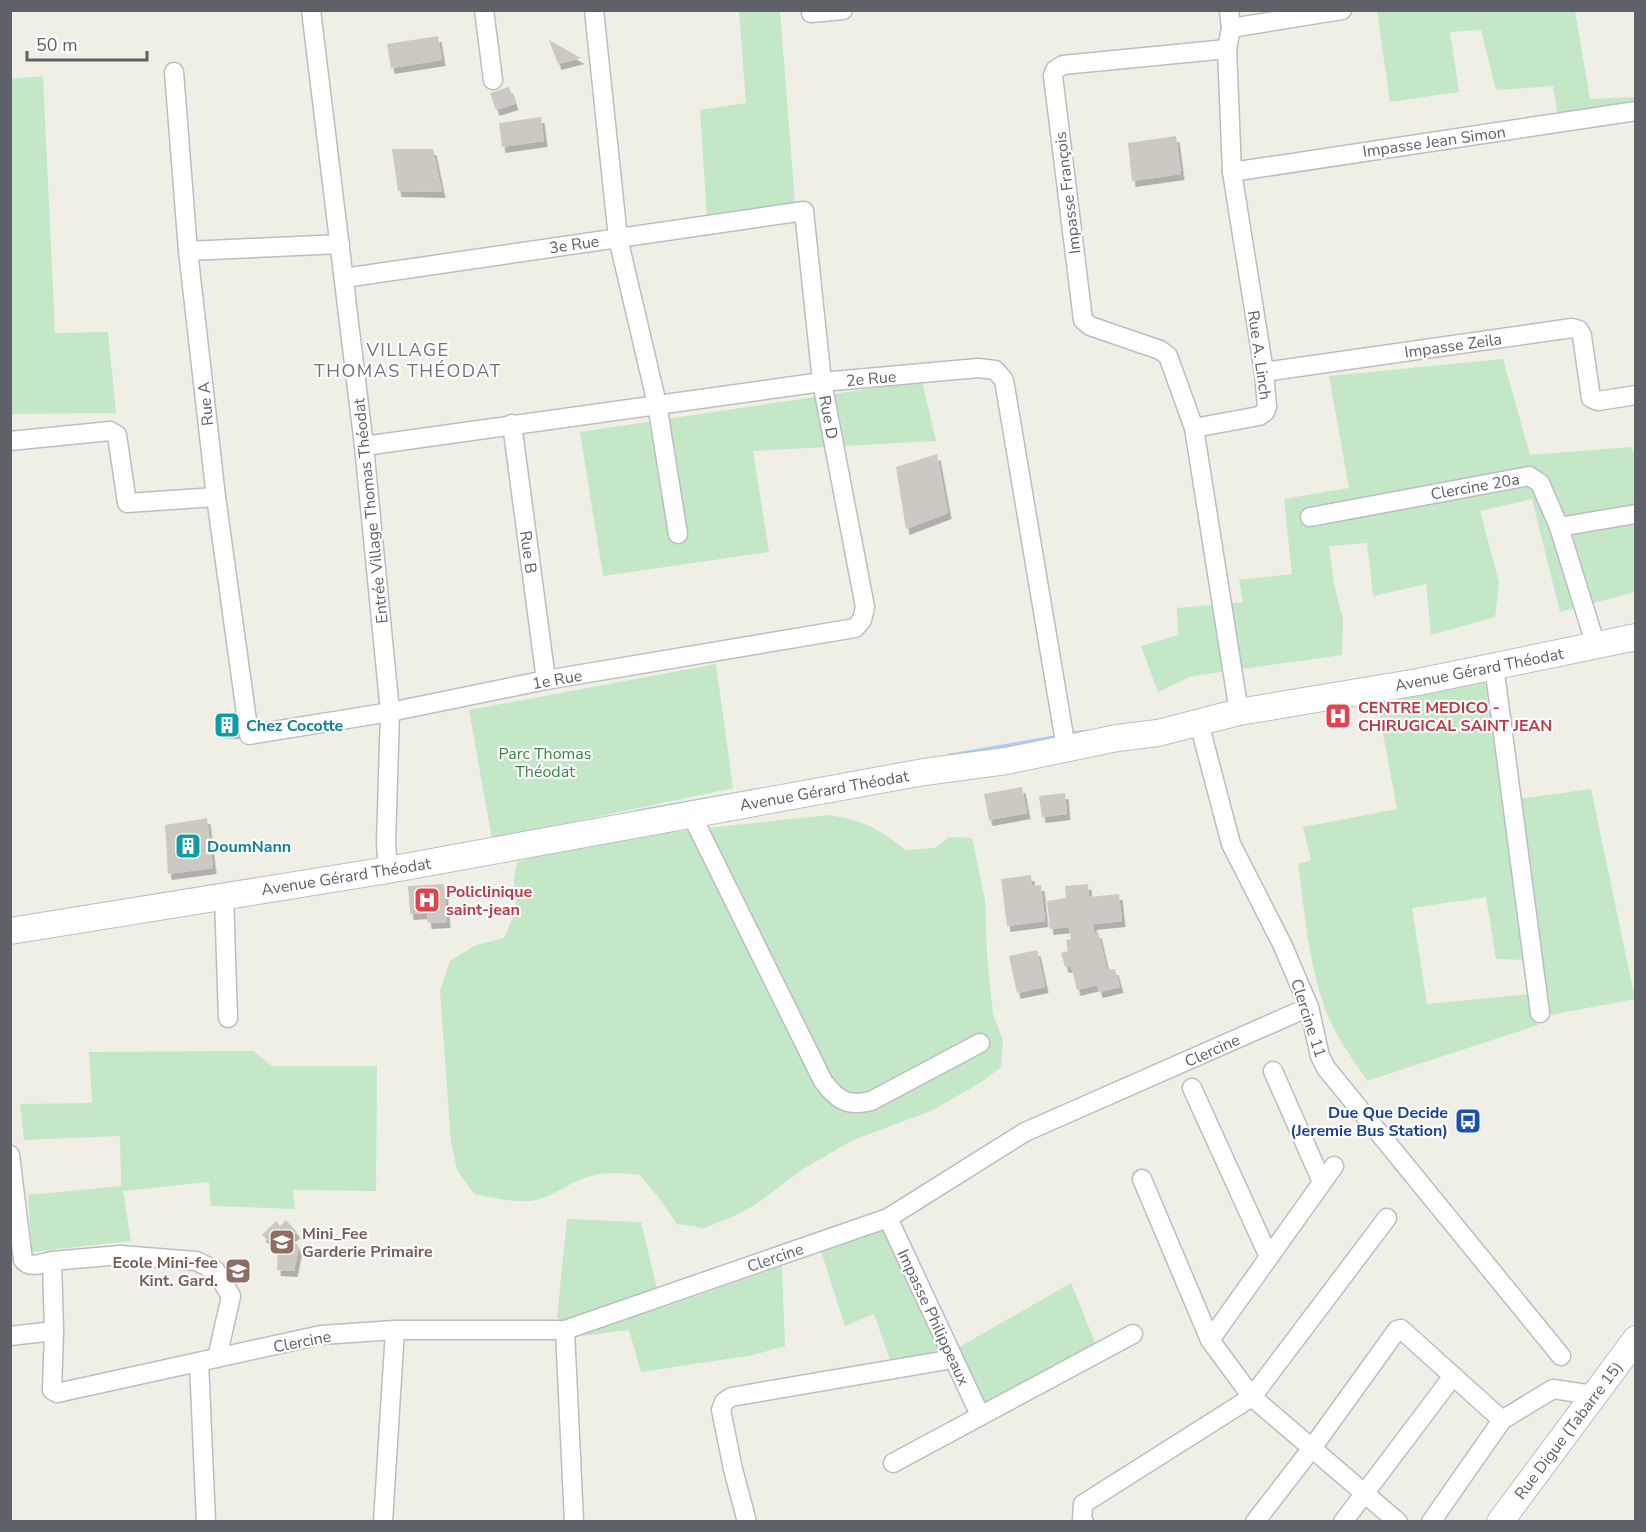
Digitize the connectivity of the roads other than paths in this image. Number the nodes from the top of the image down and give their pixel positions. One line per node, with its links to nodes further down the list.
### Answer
1 (311, 10): 15 (street, Entrée Village Thomas Théodat)
2 (484, 10): 10 (street)
3 (594, 10): 14 (street)
4 (843, 10): 6 (street)
5 (1342, 10): 7 (street)
6 (811, 13)
7 (1230, 19): 8 (street, Rue A. Linch)
8 (1227, 49): 12 (street, Rue A. Linch); 23 (street, Impasse François)
9 (174, 72): 16 (street, Rue A)
10 (493, 80)
11 (1635, 111): 12 (street, Impasse Jean Simon)
12 (1232, 172): 18 (street, Rue A. Linch)
13 (804, 211): 14 (street, 3e Rue); 19 (street, Rue D)
14 (618, 238): 17 (street, 3e Rue); 21 (street)
15 (339, 244): 16 (street); 17 (street, Entrée Village Thomas Théodat)
16 (188, 251): 26 (street, Rue A)
17 (344, 278): 25 (street, Entrée Village Thomas Théodat)
18 (1264, 372): 20 (street, Impasse Zeila); 23 (street, Rue A. Linch)
19 (822, 382): 21 (street, 2e Rue); 31 (street, Rue D); 40 (street, 2e Rue)
20 (1635, 395)
21 (657, 404): 22 (street, 2e Rue); 30 (street)
22 (512, 424): 25 (street, 2e Rue); 35 (street, Rue B)
23 (1194, 428): 36 (street)
24 (10, 441): 26 (street)
25 (364, 446): 37 (street, Entrée Village Thomas Théodat)
26 (216, 497): 39 (street, Rue A)
27 (1635, 514): 29 (street)
28 (1310, 517): 29 (street, Clercine 20a)
29 (1558, 527): 33 (street, Clercine 20a)
30 (678, 534)
31 (862, 620): 35 (street, 1e Rue)
32 (1635, 637): 33 (street, Avenue Gérard Théodat)
33 (1596, 646): 34 (street, Avenue Gérard Théodat)
34 (1494, 666): 36 (street, Avenue Gérard Théodat); 46 (street)
35 (546, 680): 37 (street, 1e Rue)
36 (1238, 708): 38 (street, Avenue Gérard Théodat)
37 (390, 712): 39 (street, 1e Rue); 42 (street, Entrée Village Thomas Théodat)
38 (1199, 723): 40 (street, Avenue Gérard Théodat); 45 (street, Clercine 11)
39 (249, 735)
40 (1066, 748): 41 (street, Avenue Gérard Théodat)
41 (691, 814): 42 (street, Avenue Gérard Théodat); 48 (street)
42 (388, 870): 43 (street, Avenue Gérard Théodat)
43 (224, 896): 44 (street, Avenue Gérard Théodat); 47 (street)
44 (10, 931)
45 (1309, 1007): 55 (street, Clercine); 66 (street, Clercine 11)
46 (1540, 1012)
47 (228, 1018)
48 (980, 1043)
49 (1274, 1071): 54 (street)
50 (1192, 1088): 57 (street)
51 (10, 1155): 58 (street)
52 (1334, 1166): 54 (street)
53 (1142, 1179): 65 (street)
54 (1322, 1182): 57 (street)
55 (888, 1218): 60 (street, Clercine); 67 (street, Impasse Philippeaux)
56 (1388, 1218): 71 (street)
57 (1269, 1257): 65 (street)
58 (52, 1261): 61 (street); 68 (street)
59 (395, 1330): 60 (street, Clercine); 68 (street, Clercine); 78 (street)
60 (565, 1330): 79 (street)
61 (54, 1331): 63 (street); 68 (street, Clercine)
62 (1133, 1334): 72 (street)
63 (10, 1336)
64 (1635, 1339): 70 (street, Rue Digue (Tabarre 15))
65 (1210, 1340): 71 (street)
66 (1561, 1356)
67 (953, 1359): 72 (street, Impasse Philippeaux); 80 (street)
68 (208, 1360): 77 (street)
69 (1454, 1376): 73 (street); 74 (street); 76 (street)
70 (1593, 1395): 73 (street); 86 (street, Rue Digue (Tabarre 15))
71 (1252, 1397): 74 (street); 81 (street)
72 (980, 1415): 75 (street)
73 (1502, 1420): 85 (street)
74 (1312, 1448): 76 (street); 82 (street)
75 (893, 1463)
76 (1364, 1492): 83 (street); 84 (street)
77 (206, 1521)
78 (383, 1521)
79 (574, 1521)
80 (747, 1521)
81 (1084, 1521)
82 (1255, 1521)
83 (1343, 1521)
84 (1398, 1521)
85 (1431, 1521)
86 (1500, 1521)

